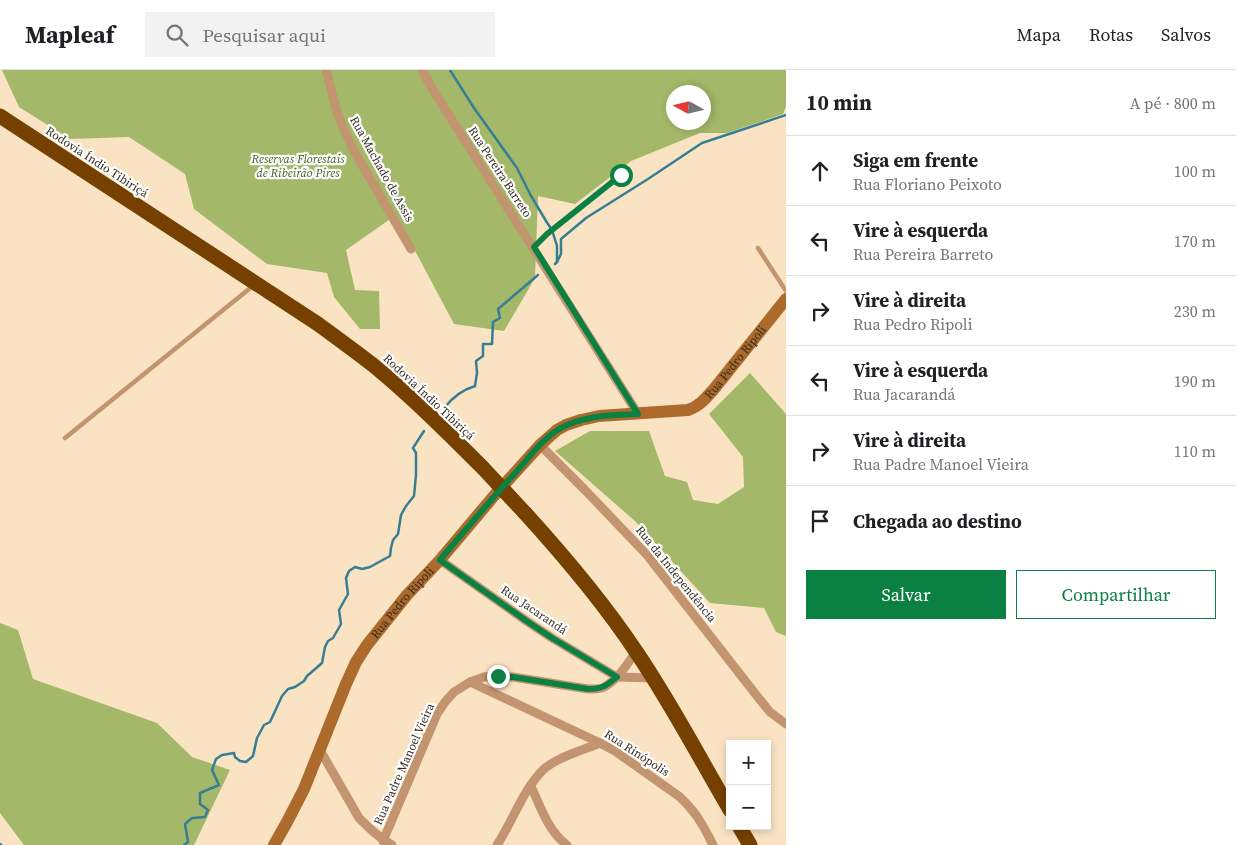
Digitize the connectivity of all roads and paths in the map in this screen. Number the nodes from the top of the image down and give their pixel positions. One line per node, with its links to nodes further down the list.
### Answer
1 (326, 70): 7 (street, Rua Machado de Assis)
2 (422, 70): 5 (street, Rua Pereira Barreto)
3 (0, 116): 8 (highway, Rodovia Índio Tibiriçá)
4 (621, 175): 5 (path)
5 (534, 247): 11 (street, Rua Pereira Barreto)
6 (758, 248): 9 (lane)
7 (411, 249)
8 (255, 284): 12 (lane); 15 (highway, Rodovia Índio Tibiriçá, bridge)
9 (786, 291)
10 (786, 299): 11 (street, Rua Pedro Ripoli)
11 (638, 414): 13 (street, Rua Pedro Ripoli)
12 (65, 438)
13 (540, 445): 14 (street, Rua Pedro Ripoli); 19 (street, Rua da Independência)
14 (440, 560): 16 (street, Rua Jacarandá); 21 (street, Rua Pedro Ripoli)
15 (636, 652): 16 (street); 17 (highway, Rodovia Índio Tibiriçá)
16 (617, 677): 17 (street); 18 (street, Rua Padre Manoel Vieira)
17 (653, 678): 23 (highway, Rodovia Índio Tibiriçá)
18 (470, 682): 20 (street, Rua Rinópolis); 25 (street, Rua Padre Manoel Vieira)
19 (786, 724)
20 (600, 743): 22 (street); 29 (street, Rua Rinópolis)
21 (320, 750): 25 (street); 26 (street, Rua Pedro Ripoli)
22 (531, 786): 27 (street); 28 (street)
23 (726, 803)
24 (741, 830): 30 (highway)
25 (387, 843)
26 (274, 845)
27 (497, 845)
28 (567, 845)
29 (714, 845)
30 (750, 845)

